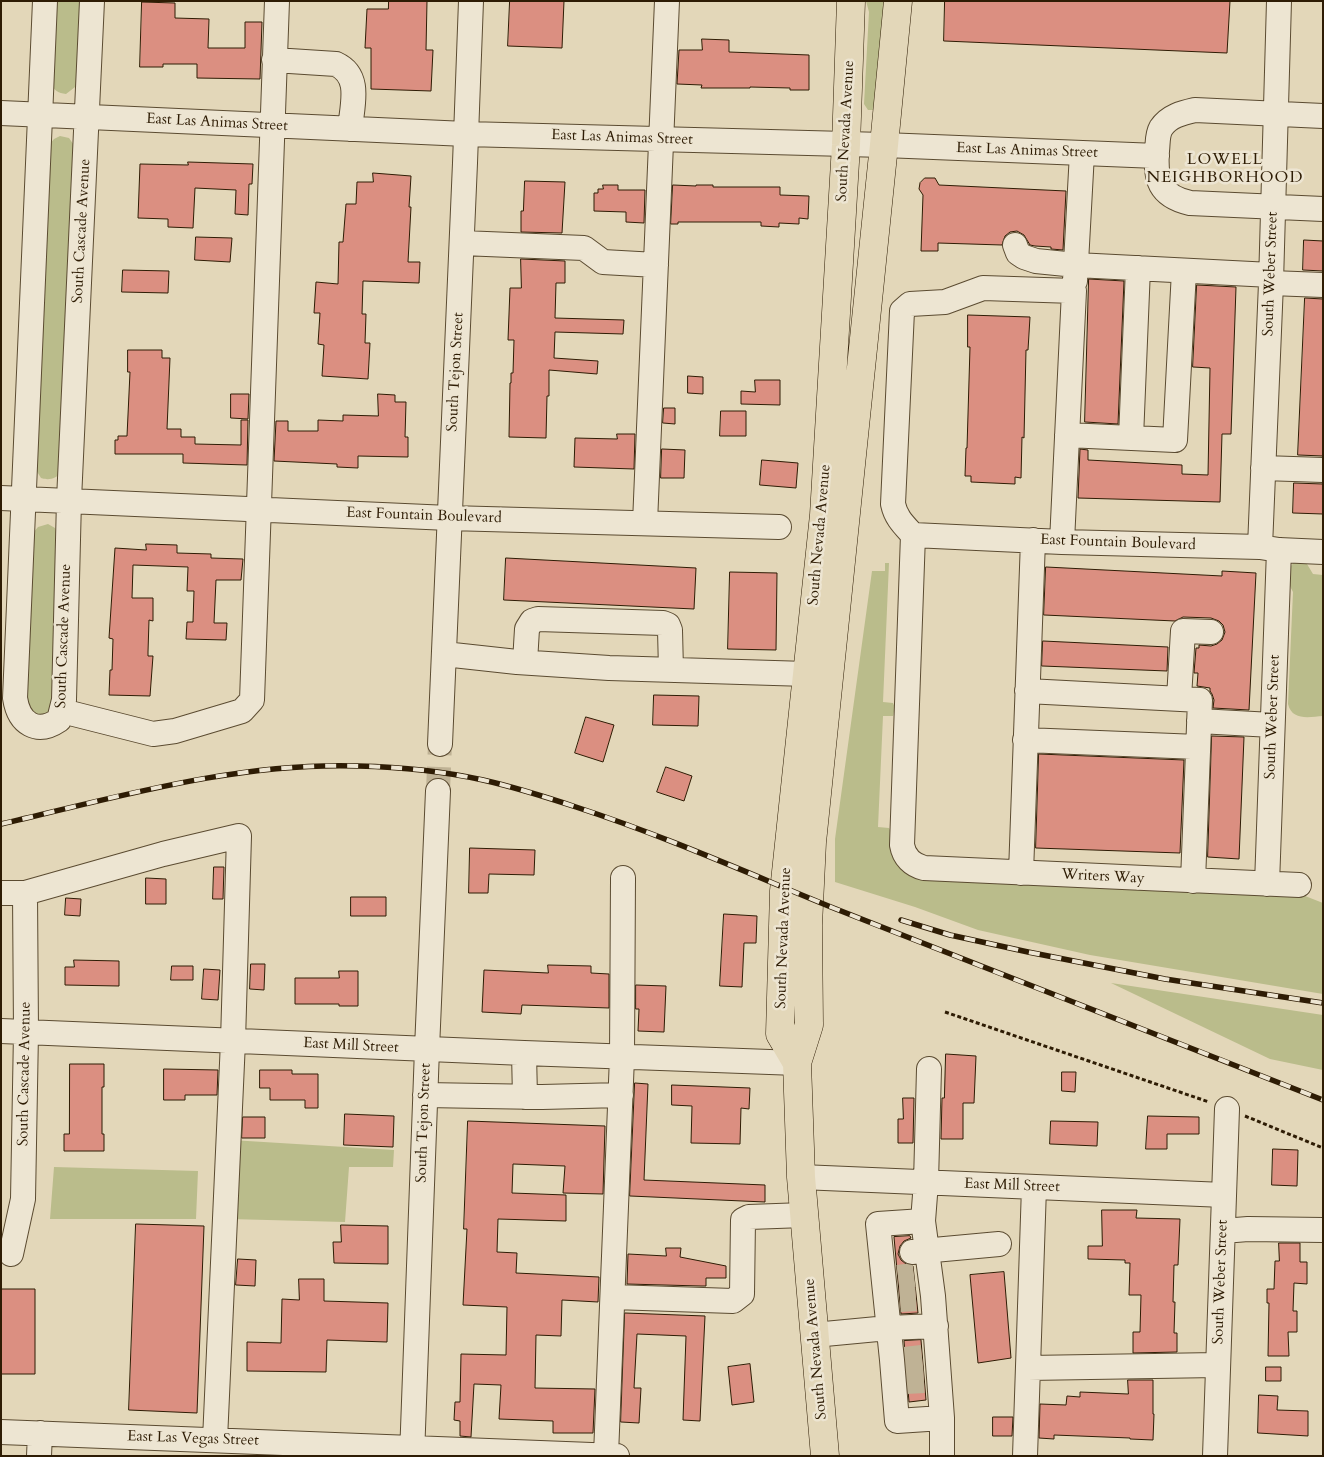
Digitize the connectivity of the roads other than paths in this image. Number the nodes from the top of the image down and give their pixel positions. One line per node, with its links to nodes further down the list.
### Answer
1 (45, 1): 12 (street, South Cascade Avenue)
2 (92, 1): 14 (street, South Cascade Avenue)
3 (276, 1): 9 (street)
4 (471, 1): 17 (street, South Tejon Street)
5 (667, 1): 18 (street)
6 (851, 1): 19 (main road, South Nevada Avenue)
7 (898, 1): 20 (main road, South Nevada Avenue)
8 (1279, 1): 11 (street, South Weber Street)
9 (274, 60): 15 (street); 16 (street)
10 (1, 113): 12 (street, East Las Animas Street)
11 (1276, 114): 13 (street); 22 (street); 23 (street, South Weber Street)
12 (40, 115): 14 (street, East Las Animas Street); 39 (street, South Cascade Avenue)
13 (1323, 116)
14 (88, 117): 15 (street, East Las Animas Street); 40 (street, South Cascade Avenue)
15 (271, 125): 16 (street, East Las Animas Street); 41 (street)
16 (350, 129): 17 (street, East Las Animas Street)
17 (466, 134): 18 (street, East Las Animas Street); 25 (street, South Tejon Street)
18 (661, 140): 19 (street, East Las Animas Street); 27 (street)
19 (846, 144): 20 (street, East Las Animas Street); 54 (main road, South Nevada Avenue)
20 (884, 145): 21 (street, East Las Animas Street); 77 (main road, South Nevada Avenue)
21 (1082, 153): 22 (street, East Las Animas Street); 28 (street)
22 (1157, 156): 23 (street)
23 (1273, 208): 24 (street); 31 (street, South Weber Street)
24 (1323, 210)
25 (462, 243): 27 (street); 42 (street, South Tejon Street)
26 (1015, 245): 28 (street)
27 (656, 265): 43 (street)
28 (1076, 265): 29 (street); 33 (street)
29 (1138, 268): 30 (street); 35 (street)
30 (1184, 271): 31 (street); 35 (street)
31 (1271, 279): 32 (street); 36 (street, South Weber Street)
32 (1323, 284)
33 (1074, 291): 34 (street); 45 (street)
34 (1067, 435): 35 (street); 47 (street)
35 (1131, 438)
36 (1263, 468): 37 (street); 48 (street, South Weber Street)
37 (1323, 470)
38 (1, 498): 39 (street, East Fountain Boulevard)
39 (25, 499): 40 (street, East Fountain Boulevard); 57 (street, South Cascade Avenue)
40 (69, 500): 41 (street, East Fountain Boulevard); 57 (street, South Cascade Avenue)
41 (258, 509): 42 (street, East Fountain Boulevard); 57 (street)
42 (449, 518): 43 (street, East Fountain Boulevard); 51 (street, South Tejon Street)
43 (645, 523): 44 (street, East Fountain Boulevard)
44 (779, 527)
45 (913, 535): 46 (street, East Fountain Boulevard); 64 (street, Writers Way)
46 (1033, 540): 47 (street, East Fountain Boulevard); 55 (street)
47 (1062, 542): 48 (street, East Fountain Boulevard)
48 (1270, 549): 49 (street, East Fountain Boulevard); 59 (street, South Weber Street)
49 (1323, 552)
50 (1211, 632): 56 (street)
51 (444, 654): 52 (street); 61 (street, South Tejon Street)
52 (525, 662): 53 (street); 53 (street)
53 (671, 670): 54 (street)
54 (807, 674): 77 (main road, South Nevada Avenue)
55 (1027, 691): 56 (street); 60 (street)
56 (1179, 698): 58 (street)
57 (62, 711)
58 (1199, 721): 59 (street); 62 (street)
59 (1272, 725): 67 (street, South Weber Street)
60 (1025, 740): 62 (street); 64 (street)
61 (440, 744)
62 (1198, 747): 66 (street)
63 (438, 791): 74 (street, South Tejon Street)
64 (1021, 873): 66 (street, Writers Way)
65 (623, 878): 76 (street)
66 (1193, 881): 67 (street, Writers Way)
67 (1266, 884): 68 (street, Writers Way)
68 (1299, 885)
69 (1, 893): 70 (street)
70 (25, 893): 72 (street, South Cascade Avenue); 73 (street)
71 (1, 1031): 72 (street, East Mill Street)
72 (26, 1032): 73 (street, East Mill Street); 92 (street, South Cascade Avenue)
73 (233, 1041): 74 (street, East Mill Street); 103 (street)
74 (427, 1049): 75 (street, East Mill Street); 79 (street, South Tejon Street)
75 (524, 1053): 76 (street, East Mill Street); 81 (street)
76 (622, 1057): 77 (street, East Mill Street); 80 (street)
77 (797, 1063): 83 (main road, South Nevada Avenue)
78 (929, 1069): 84 (street)
79 (425, 1095): 81 (street); 105 (street, South Tejon Street)
80 (620, 1095): 81 (street); 94 (street)
81 (525, 1097)
82 (1227, 1108): 86 (street, South Weber Street)
83 (800, 1177): 84 (street, East Mill Street); 87 (main road, South Nevada Avenue)
84 (926, 1182): 85 (street, East Mill Street); 88 (street)
85 (1034, 1187): 86 (street, East Mill Street); 99 (street)
86 (1224, 1195): 90 (street, South Weber Street)
87 (804, 1215): 94 (street); 97 (main road, South Nevada Avenue)
88 (923, 1220): 93 (street); 93 (street)
89 (1323, 1230): 90 (street)
90 (1223, 1231): 98 (street, South Weber Street)
91 (999, 1244): 93 (street)
92 (11, 1254)
93 (906, 1276): 95 (street); 96 (street)
94 (613, 1298): 107 (street)
95 (936, 1326): 96 (street); 100 (street)
96 (888, 1328): 97 (street); 100 (street)
97 (814, 1335): 109 (main road, South Nevada Avenue)
98 (1217, 1365): 99 (street); 112 (street, South Weber Street)
99 (1028, 1368): 111 (street)
100 (915, 1370): 101 (street); 101 (street)
101 (942, 1418): 110 (street)
102 (1, 1432): 104 (street, East Las Vegas Street)
103 (215, 1440): 104 (street, East Las Vegas Street); 105 (street, East Las Vegas Street)
104 (39, 1445)
105 (412, 1452): 106 (street, East Las Vegas Street)
106 (548, 1454): 107 (street, East Las Vegas Street)
107 (606, 1455): 108 (street, East Las Vegas Street)
108 (616, 1456)
109 (825, 1456)
110 (942, 1456)
111 (1025, 1456)
112 (1215, 1456)

